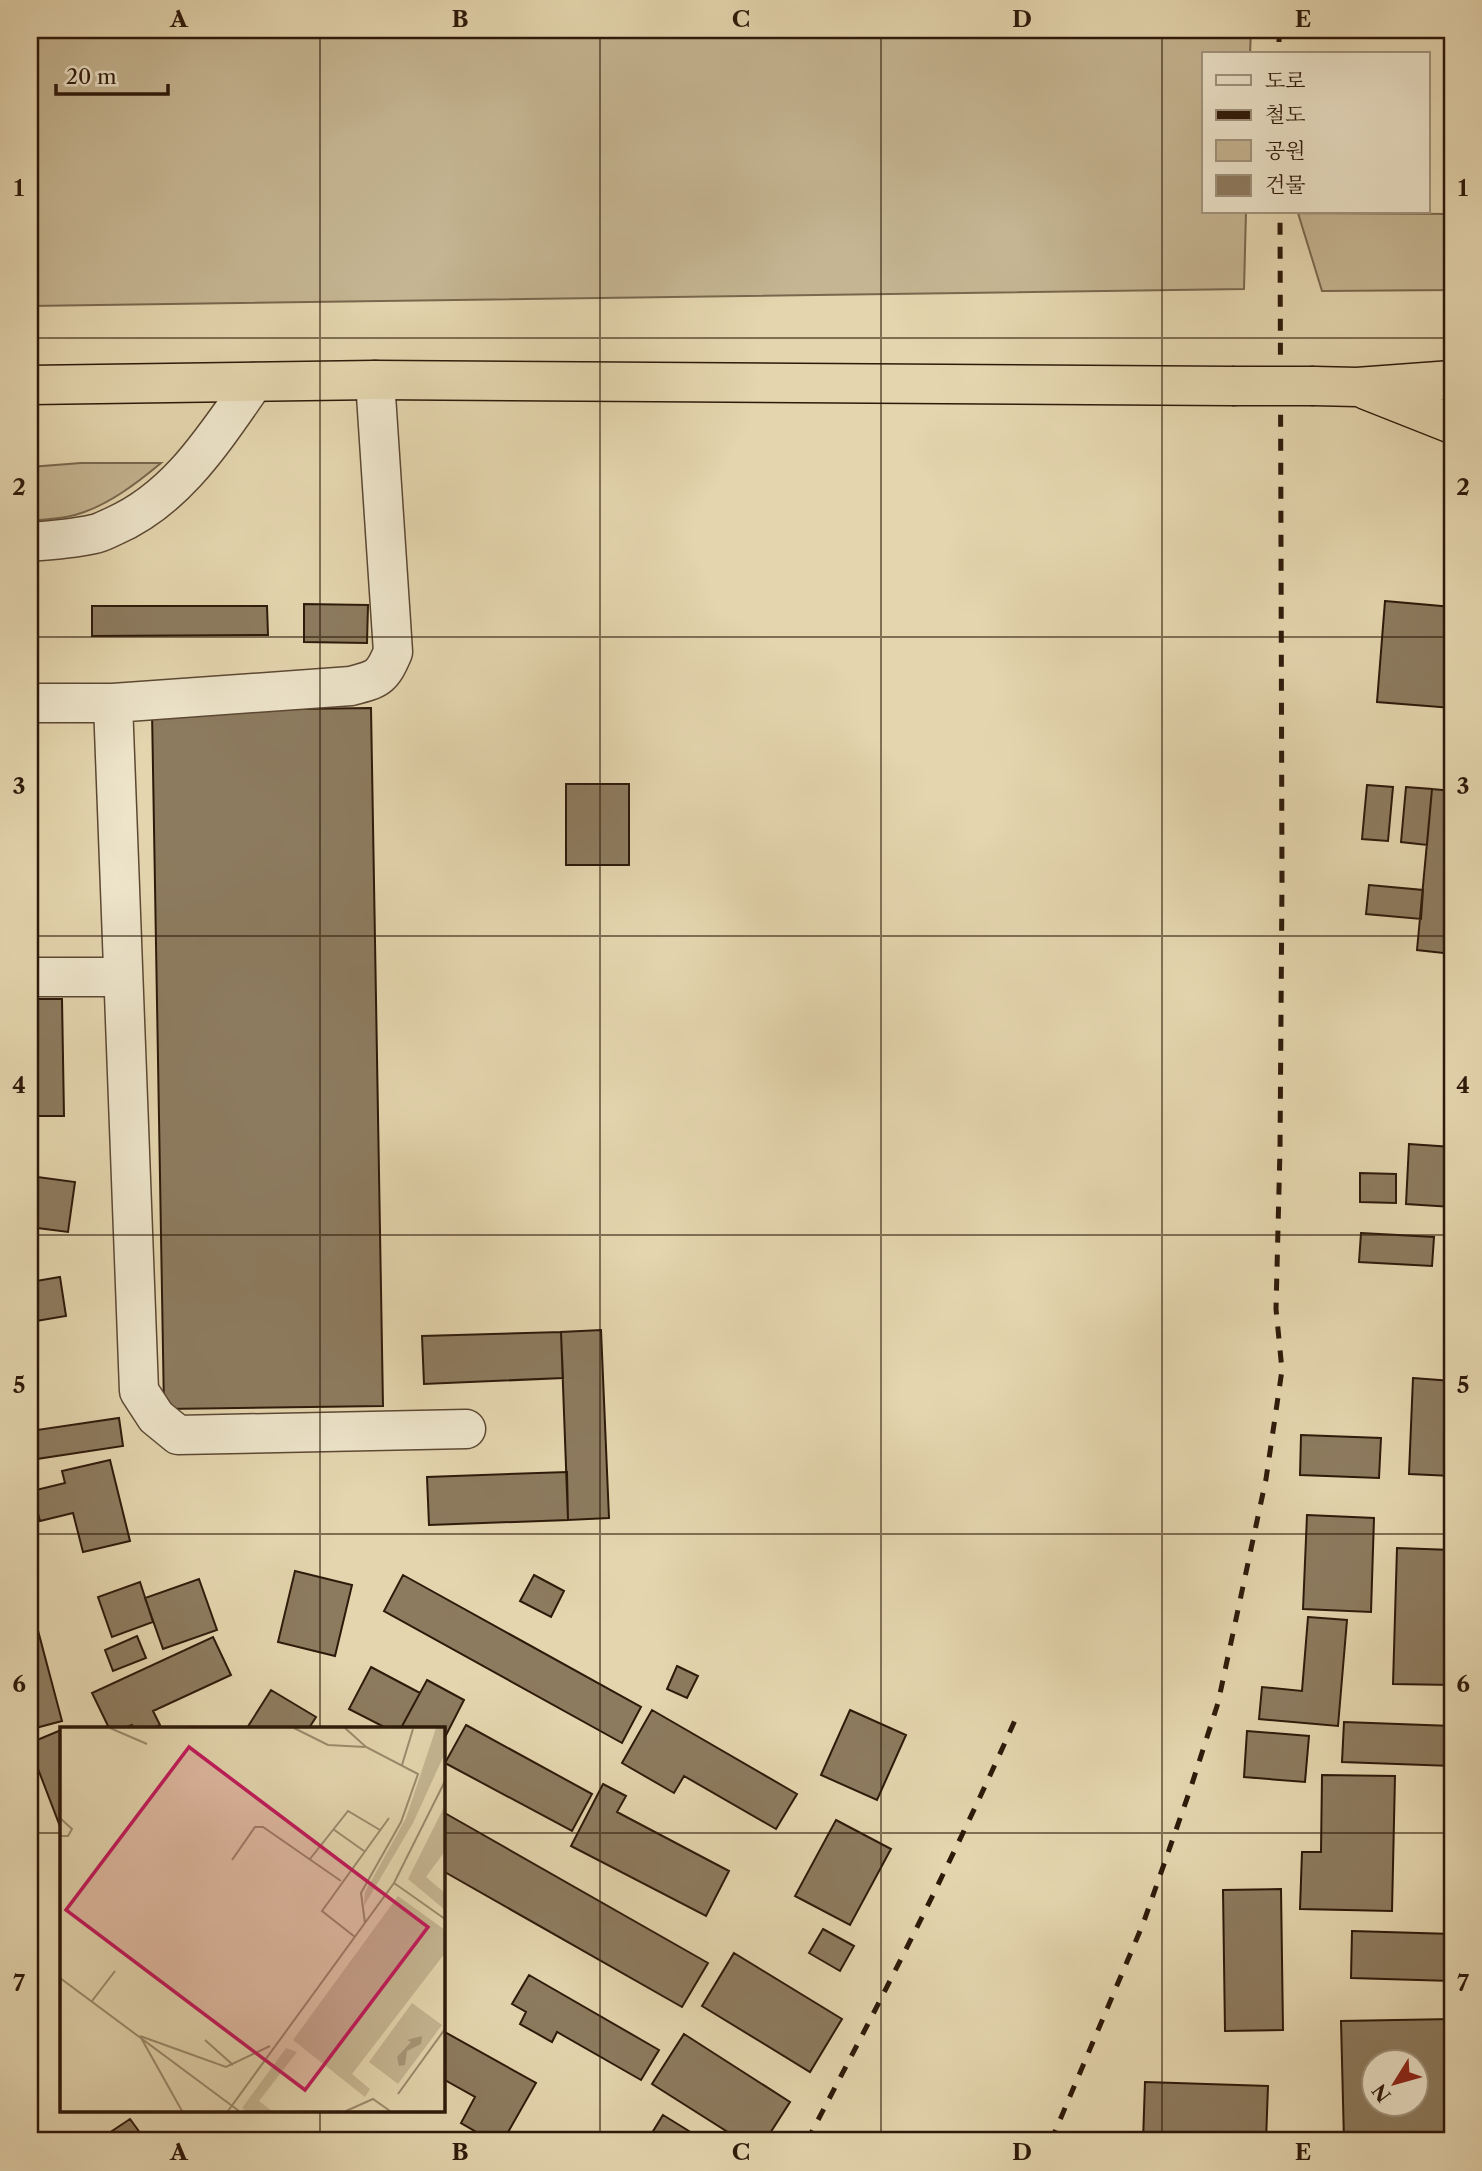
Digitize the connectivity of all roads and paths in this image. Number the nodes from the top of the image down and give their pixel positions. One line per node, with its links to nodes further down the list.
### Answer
1 (375, 380): 3 (highway); 5 (highway, bridge); 9 (lane)
2 (1452, 380): 5 (highway)
3 (254, 382): 4 (highway); 7 (lane)
4 (30, 385)
5 (1357, 387): 6 (highway)
6 (1452, 424)
7 (30, 542)
8 (30, 703): 9 (lane)
9 (113, 703): 11 (lane)
10 (30, 976): 11 (lane)
11 (123, 977): 12 (lane)
12 (466, 1429)

